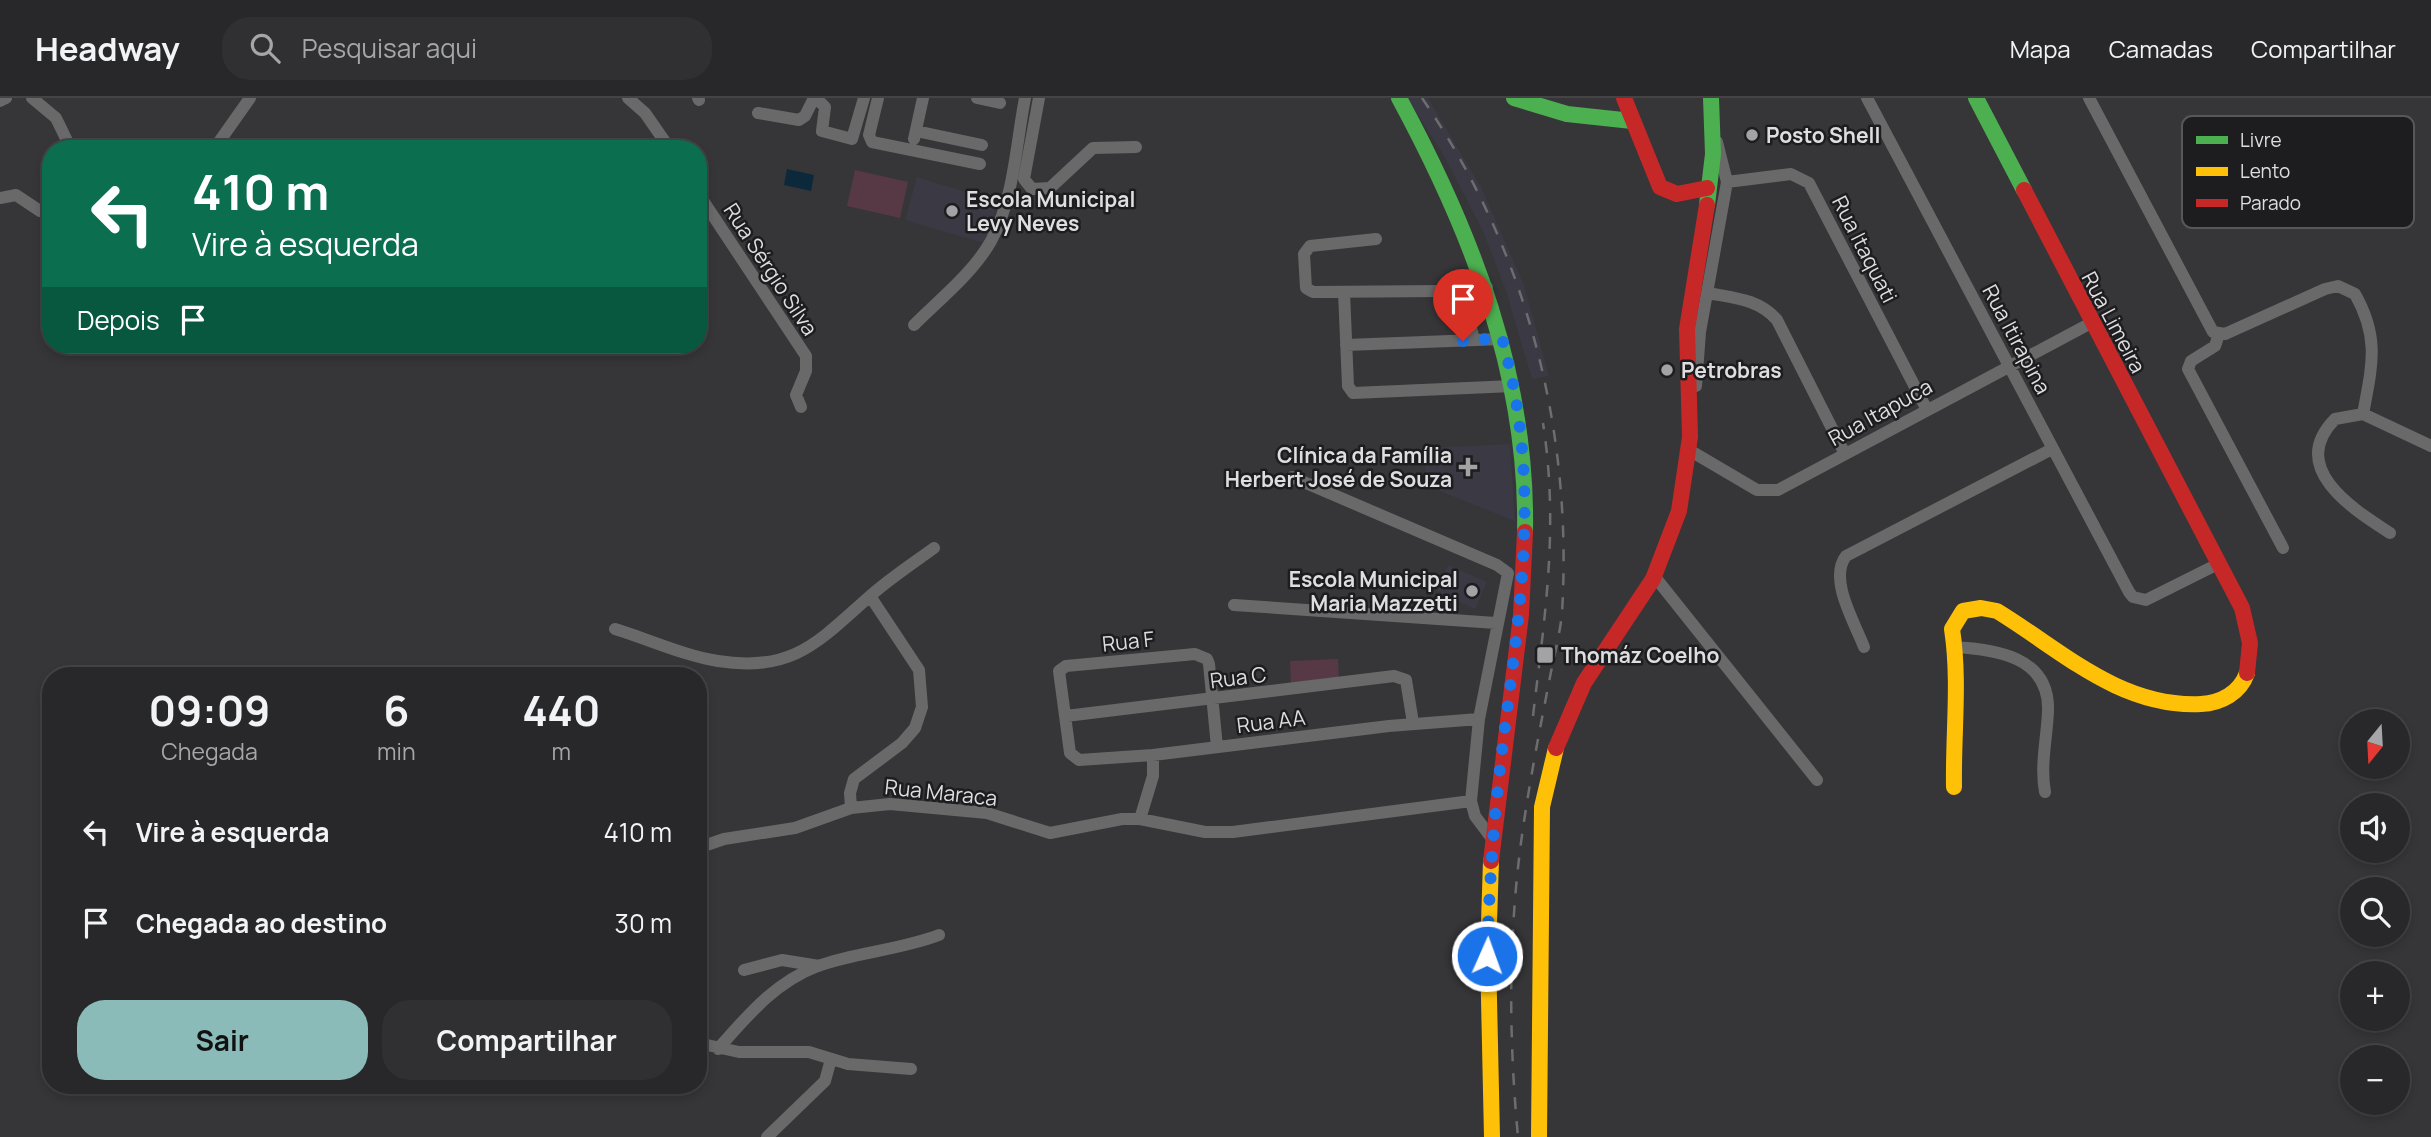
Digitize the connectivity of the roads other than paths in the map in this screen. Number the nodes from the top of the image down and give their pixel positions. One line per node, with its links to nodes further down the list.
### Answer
1 (6, 98): 18 (street)
2 (32, 98): 25 (street)
3 (250, 98): 26 (street)
4 (628, 98): 27 (street)
5 (815, 98): 6 (street); 21 (street)
6 (864, 98)
7 (878, 98): 30 (street)
8 (923, 98): 23 (street)
9 (978, 98): 20 (street)
10 (1025, 98): 43 (street)
11 (1039, 98): 29 (street)
12 (1399, 98): 38 (main road)
13 (1514, 98): 22 (main road)
14 (1625, 98): 22 (main road)
15 (1867, 98): 48 (street, Rua Itirapina)
16 (1976, 98): 42 (main road, Rua Limeira)
17 (2089, 98): 44 (street)
18 (0, 101)
19 (1715, 101): 24 (main road)
20 (1000, 103)
21 (758, 113)
22 (1633, 121): 33 (main road)
23 (916, 131): 28 (street); 30 (street)
24 (1713, 132): 32 (street); 33 (main road)
25 (67, 140)
26 (220, 140)
27 (664, 140)
28 (982, 145)
29 (1136, 147)
30 (912, 150): 31 (street)
31 (980, 164)
32 (1727, 181): 41 (street); 51 (street, Rua Itaquati)
33 (1707, 188): 53 (main road)
34 (0, 198): 36 (street)
35 (707, 207): 50 (street, Rua Sérgio Silva)
36 (42, 211)
37 (1376, 239): 40 (street)
38 (1487, 288): 45 (main road); 46 (street)
39 (1440, 291): 40 (street)
40 (1344, 292): 47 (street)
41 (1708, 293): 53 (street); 57 (street)
42 (2091, 323): 48 (street, Rua Itapuca); 62 (main road, Rua Limeira)
43 (914, 326)
44 (2219, 334): 52 (street); 61 (street)
45 (1502, 338): 46 (street); 49 (main road)
46 (1474, 340): 47 (street)
47 (1346, 345): 49 (street)
48 (2010, 365): 51 (street, Rua Itapuca); 55 (street, Rua Itirapina)
49 (1513, 386): 82 (main road)
50 (801, 407)
51 (1926, 408): 57 (street, Rua Itapuca)
52 (2363, 414): 54 (street); 59 (street)
53 (1690, 421): 56 (main road)
54 (2431, 446)
55 (2052, 449): 62 (street, Rua Itirapina); 68 (street)
56 (1689, 450): 57 (street, Rua Itapuca); 63 (main road)
57 (1845, 454)
58 (1292, 477): 66 (street)
59 (2390, 533)
60 (934, 548): 64 (street)
61 (2283, 548)
62 (2220, 563): 69 (main road, Rua Limeira)
63 (1655, 577): 76 (street); 93 (main road)
64 (870, 596): 67 (street); 80 (street)
65 (1234, 605): 66 (street)
66 (1496, 623): 72 (street)
67 (615, 629)
68 (1864, 647)
69 (1953, 647): 77 (main road); 78 (street)
70 (1213, 700): 71 (street, Rua C); 71 (street, Rua F); 73 (street, Rua C); 74 (street)
71 (1066, 716): 75 (street, Rua AA)
72 (1479, 719): 73 (street, Rua AA); 79 (street)
73 (1413, 723): 74 (street, Rua AA)
74 (1217, 747): 75 (street, Rua AA)
75 (1153, 755): 81 (street)
76 (1816, 780)
77 (1954, 787)
78 (2045, 792)
79 (1471, 801): 81 (street, Rua Maraca); 82 (street)
80 (851, 808): 81 (street, Rua Maraca); 83 (street, Rua Maraca)
81 (1140, 819)
82 (1493, 840): 92 (main road)
83 (707, 845)
84 (939, 935): 85 (street)
85 (819, 966): 86 (street); 88 (street)
86 (744, 970)
87 (707, 1046): 88 (street)
88 (718, 1049): 89 (street)
89 (831, 1059): 90 (street); 91 (street)
90 (911, 1069)
91 (767, 1137)
92 (1492, 1137)
93 (1539, 1137)

